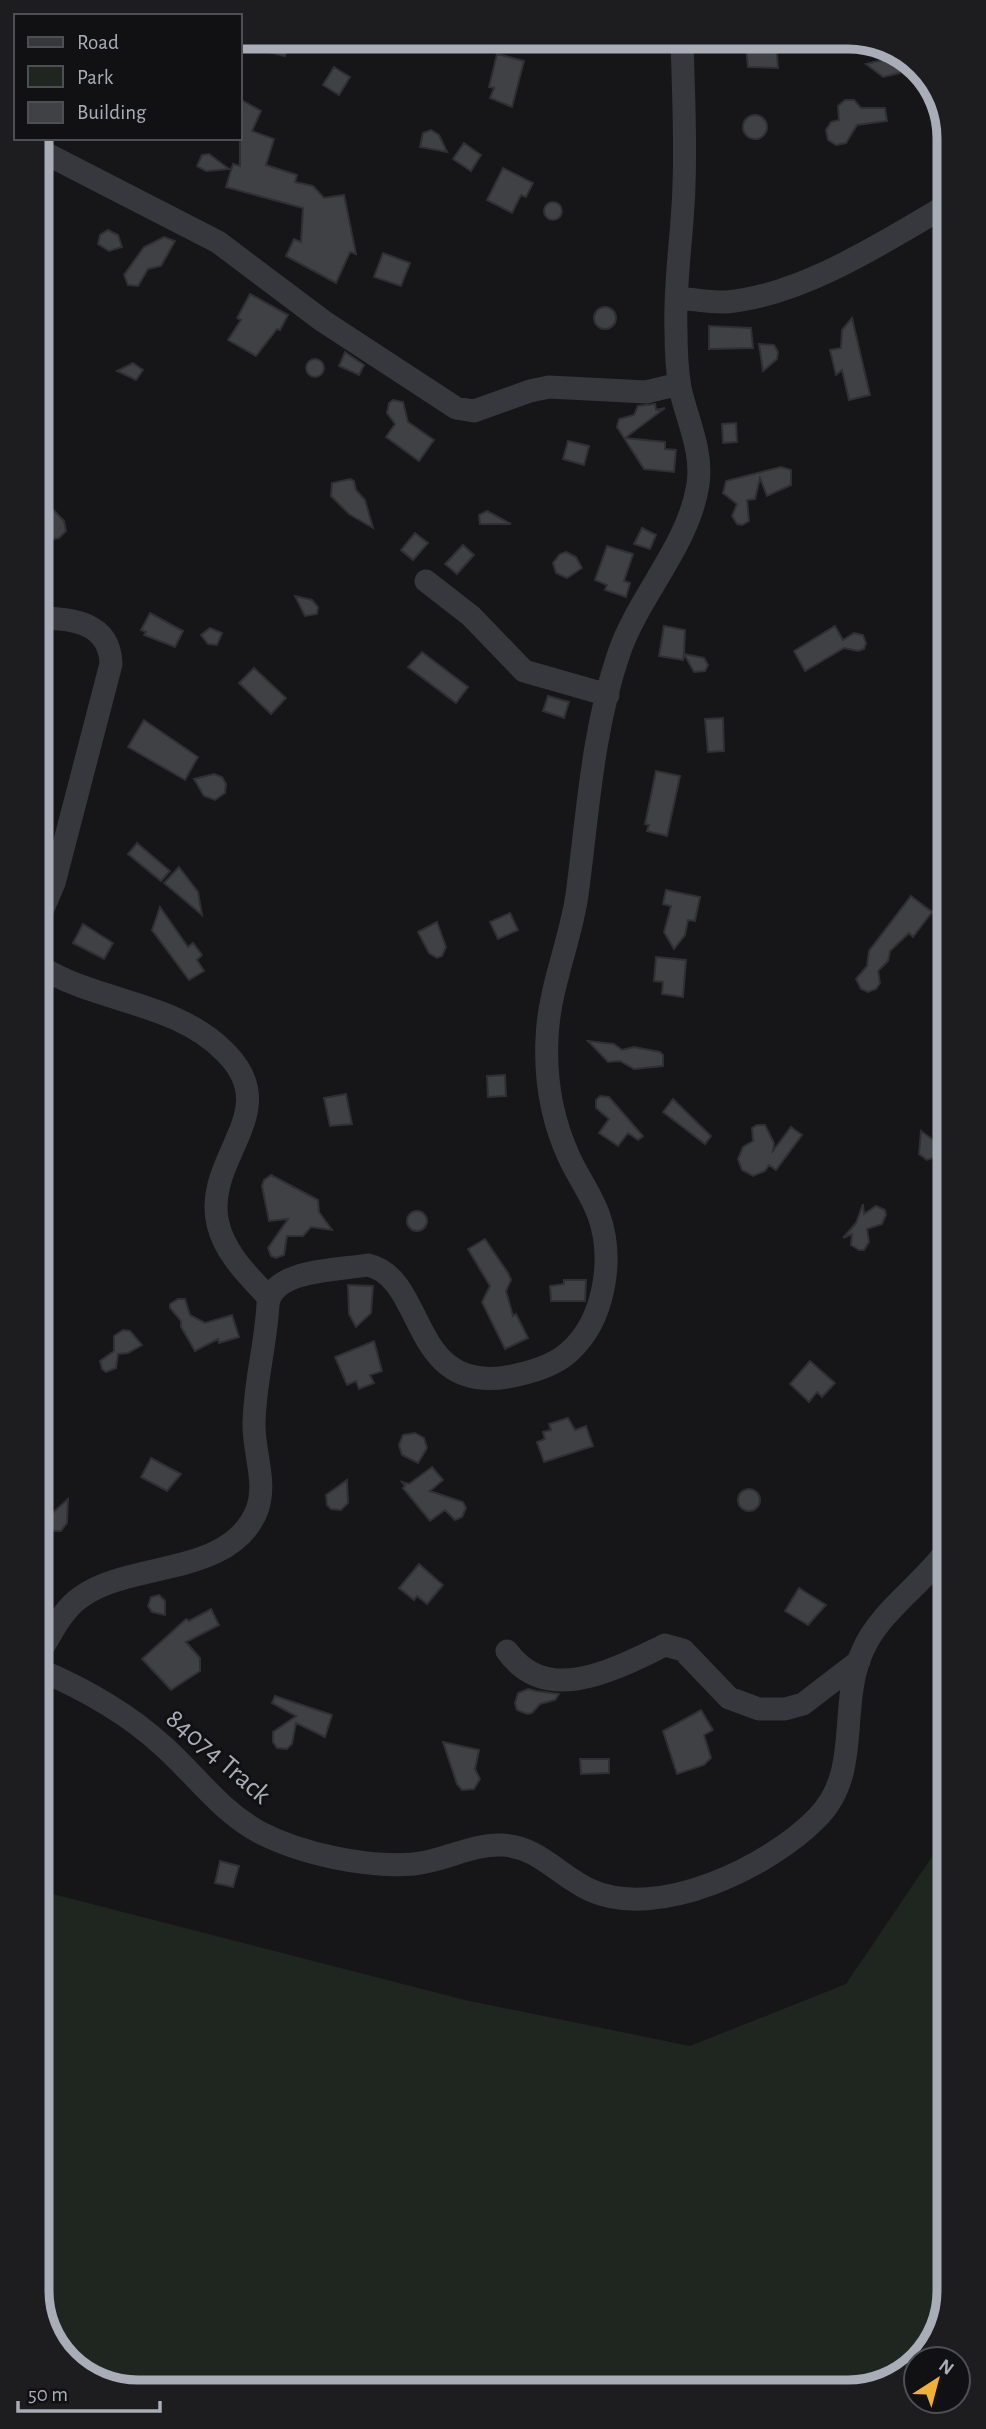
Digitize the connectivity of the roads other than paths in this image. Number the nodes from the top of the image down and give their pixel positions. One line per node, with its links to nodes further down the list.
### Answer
1 (682, 49): 4 (street)
2 (49, 155): 5 (street)
3 (937, 211): 4 (street)
4 (677, 298): 5 (street)
5 (679, 384): 8 (street)
6 (426, 581): 8 (street)
7 (49, 618): 9 (street)
8 (608, 695): 11 (street)
9 (49, 895)
10 (49, 971): 11 (street)
11 (269, 1298): 13 (street)
12 (937, 1561): 15 (street, 84074 Track)
13 (49, 1638)
14 (507, 1651): 15 (street)
15 (859, 1661): 16 (street, 84074 Track)
16 (49, 1675)

